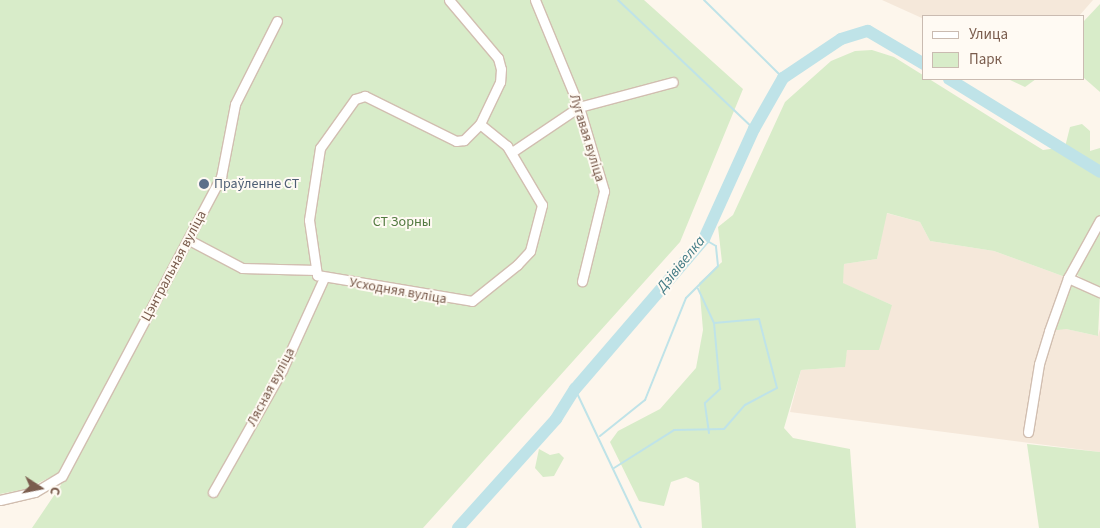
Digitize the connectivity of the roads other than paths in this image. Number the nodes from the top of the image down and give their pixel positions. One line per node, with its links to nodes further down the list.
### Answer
1 (449, 0): 6 (street)
2 (535, 0): 5 (street, Лугавая вуліца)
3 (276, 21): 9 (street, Цэнтральная вуліца)
4 (673, 82): 5 (street)
5 (579, 107): 7 (street); 13 (street, Лугавая вуліца)
6 (480, 124): 7 (street); 10 (street)
7 (512, 152): 11 (street, Усходняя вуліца)
8 (1100, 220): 12 (street)
9 (189, 240): 10 (street); 17 (street, Цэнтральная вуліца)
10 (316, 270): 11 (street)
11 (324, 278): 16 (street, Лясная вуліца)
12 (1068, 278): 14 (street); 15 (street)
13 (582, 281)
14 (1100, 292)
15 (1028, 432)
16 (212, 492)
17 (0, 500)

